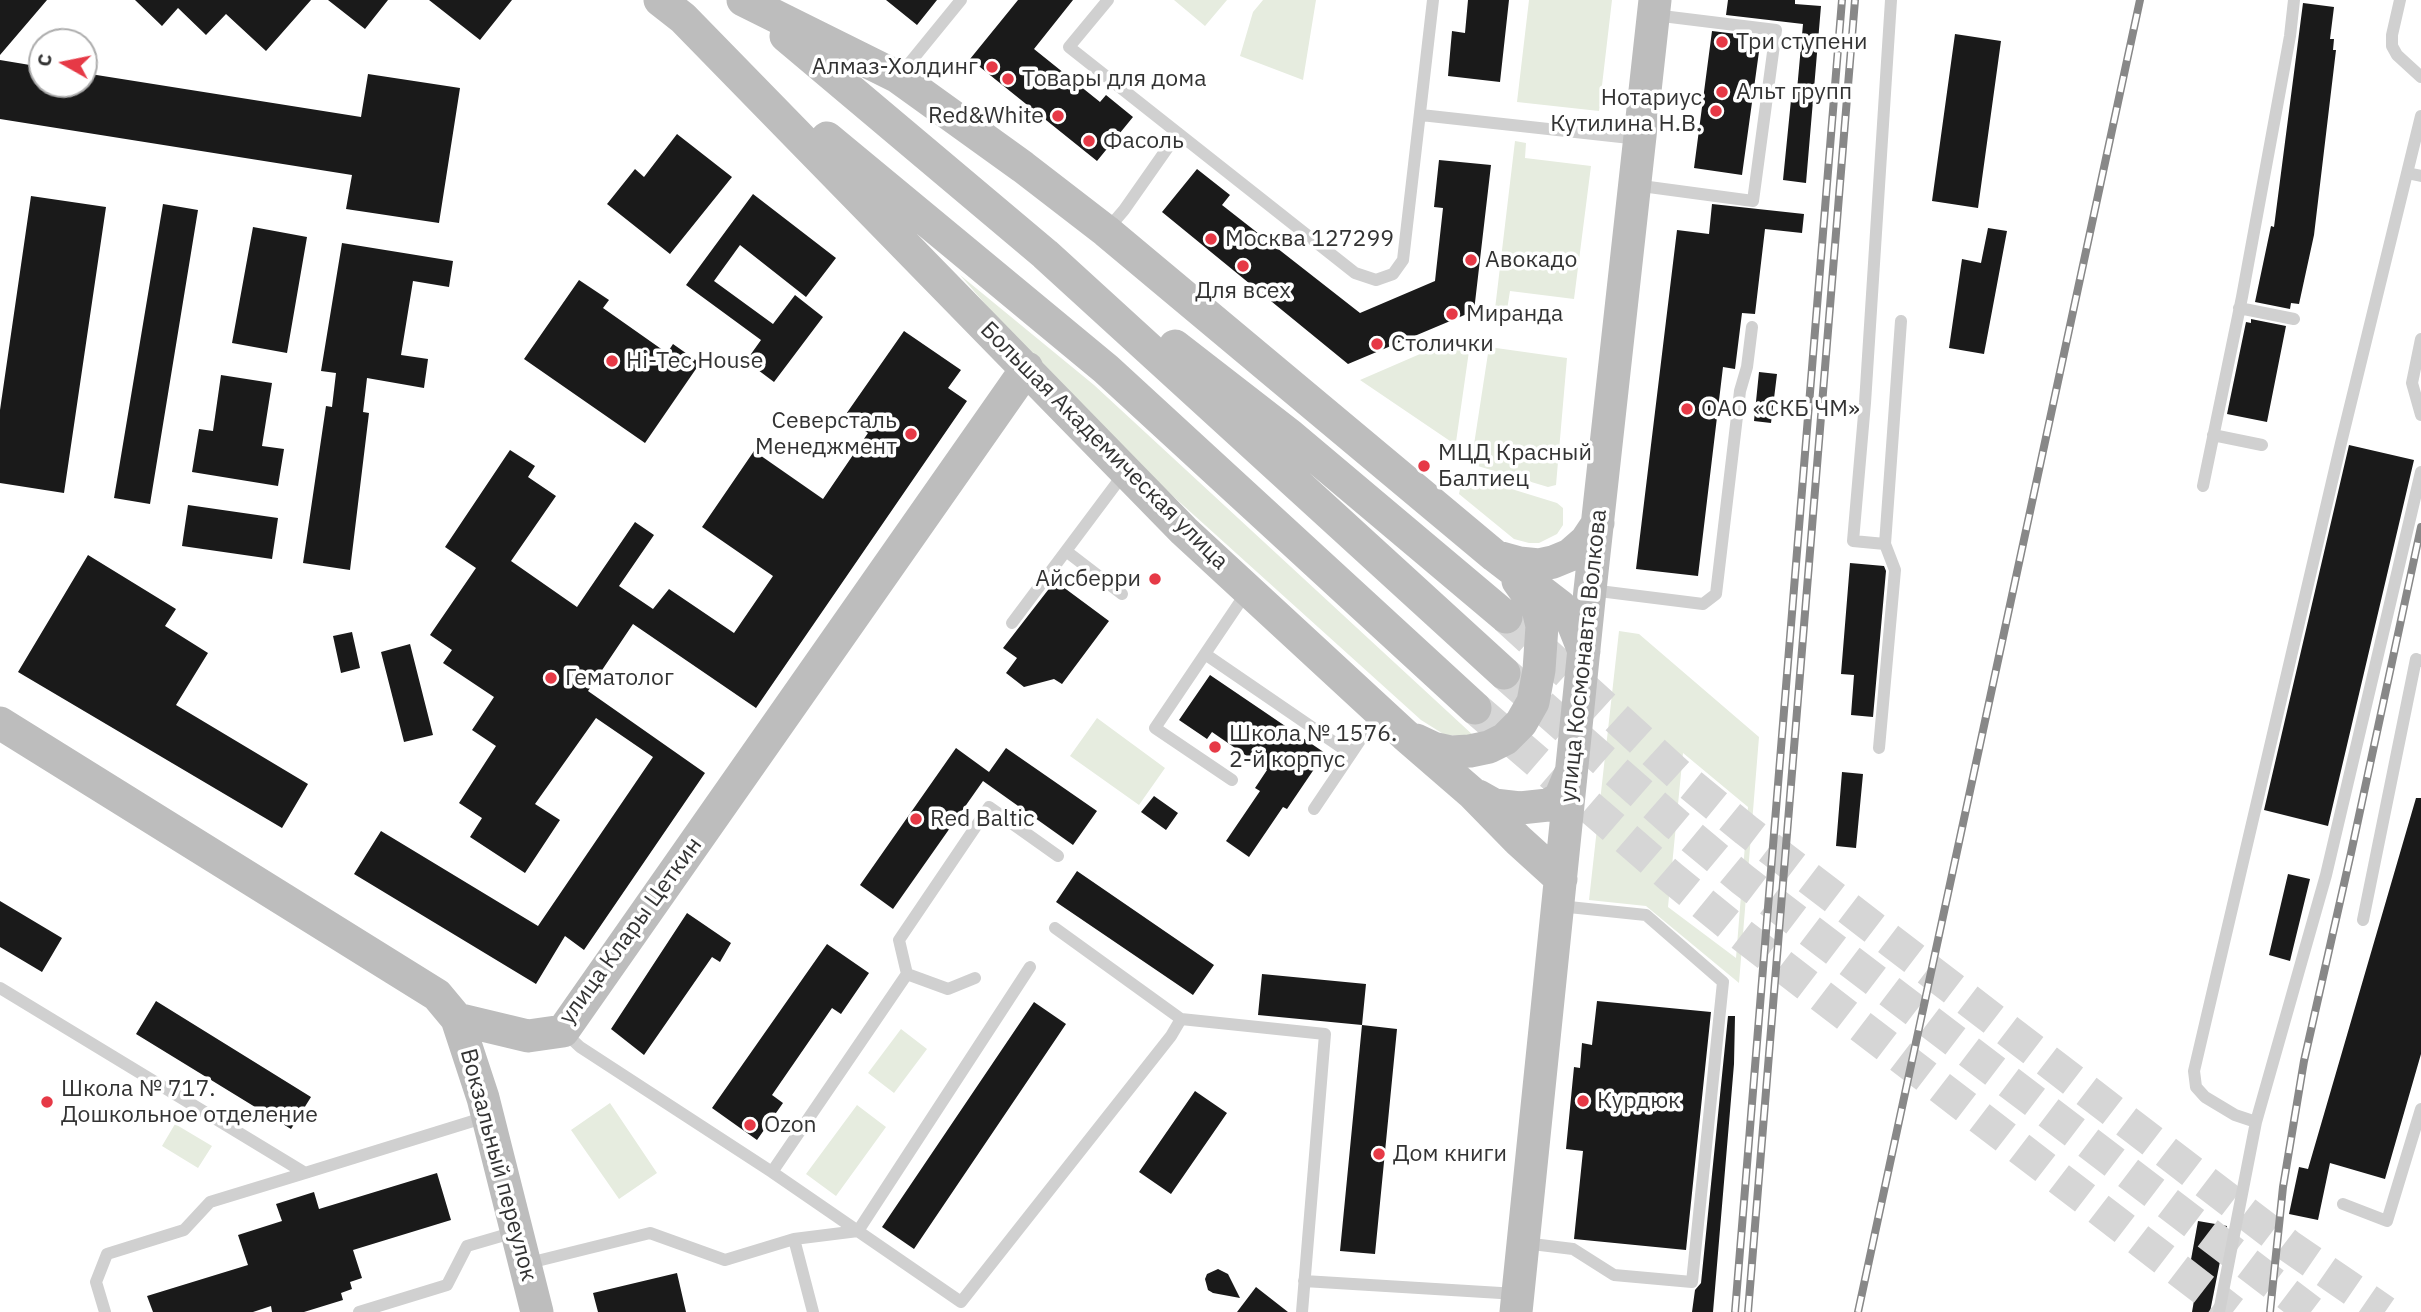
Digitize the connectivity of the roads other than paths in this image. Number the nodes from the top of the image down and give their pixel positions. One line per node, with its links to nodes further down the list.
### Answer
1 (743, 0): 10 (main road); 20 (main road)
2 (961, 0): 10 (lane)
3 (1108, 0): 14 (lane)
4 (1433, 0): 12 (lane)
5 (1891, 0): 36 (lane)
6 (2294, 0): 23 (lane)
7 (2400, 0): 11 (lane)
8 (1654, 7): 15 (main road, улица Космонавта Волкова); 19 (lane)
9 (671, 9): 28 (main road, Большая Академическая улица); 48 (main road)
10 (898, 77): 18 (main road)
11 (2421, 77)
12 (1421, 115): 14 (lane); 15 (lane)
13 (2421, 116): 16 (lane)
14 (1178, 133): 21 (lane)
15 (1639, 139): 19 (main road, улица Космонавта Волкова)
16 (2407, 173): 17 (lane); 71 (lane)
17 (2421, 176)
18 (1041, 181): 20 (main road); 21 (main road)
19 (1634, 185): 35 (main road, улица Космонавта Волкова)
20 (1007, 222): 22 (main road)
21 (1106, 231): 38 (main road)
22 (1045, 254): 42 (main road); 47 (main road)
23 (2239, 308): 24 (lane); 30 (lane)
24 (2294, 319)
25 (1901, 321): 36 (lane)
26 (1752, 327): 40 (lane)
27 (2421, 339): 29 (lane)
28 (1027, 368): 32 (main road, Большая Академическая улица); 68 (main road, улица Клары Цеткин)
29 (2421, 415)
30 (2213, 435): 31 (lane); 34 (lane)
31 (2262, 445)
32 (1126, 470): 37 (lane); 39 (main road, Большая Академическая улица)
33 (2421, 472): 71 (lane)
34 (2203, 486)
35 (1598, 523): 38 (main road); 40 (main road, улица Космонавта Волкова)
36 (1885, 544): 52 (lane)
37 (1066, 551): 41 (lane); 43 (lane)
38 (1495, 556): 44 (main road); 51 (main road)
39 (1248, 590): 45 (lane); 49 (main road, Большая Академическая улица)
40 (1590, 590): 44 (main road, улица Космонавта Волкова)
41 (1122, 594)
42 (1506, 617)
43 (1012, 623)
44 (1584, 651): 54 (main road, улица Космонавта Волкова)
45 (1205, 654): 53 (lane); 55 (lane)
46 (2421, 661): 60 (lane)
47 (1504, 673)
48 (1475, 708)
49 (1380, 711): 51 (main road, Большая Академическая улица); 53 (lane)
50 (0, 723): 66 (main road)
51 (1405, 735): 56 (main road, Большая Академическая улица)
52 (1879, 748)
53 (1351, 754): 57 (lane)
54 (1573, 767): 56 (main road); 59 (main road, улица Космонавта Волкова)
55 (1231, 780)
56 (1472, 793): 59 (main road, Большая Академическая улица)
57 (1314, 808)
58 (1058, 856): 63 (lane)
59 (1560, 892): 78 (main road, улица Космонавта Волкова); 78 (lane)
60 (2363, 920)
61 (1055, 928): 67 (lane)
62 (1030, 967): 75 (lane)
63 (906, 974): 64 (lane); 72 (lane)
64 (975, 978)
65 (0, 988): 73 (lane)
66 (457, 1019): 68 (main road, улица Клары Цеткин); 70 (main road, Вокзальный переулок)
67 (1181, 1019): 80 (lane); 83 (lane)
68 (563, 1031): 72 (lane)
69 (2421, 1109): 74 (lane)
70 (488, 1116): 73 (lane); 76 (main road, Вокзальный переулок)
71 (2256, 1122): 90 (lane)
72 (772, 1172): 75 (lane)
73 (305, 1173): 84 (lane)
74 (2343, 1204)
75 (858, 1231): 77 (lane); 83 (lane)
76 (517, 1232): 79 (main road, Вокзальный переулок); 81 (lane)
77 (794, 1239): 79 (lane); 88 (lane)
78 (1523, 1243): 82 (main road, улица Космонавта Волкова)
79 (525, 1265): 87 (main road, Вокзальный переулок)
80 (1304, 1281): 82 (lane); 89 (lane)
81 (403, 1298): 85 (lane); 86 (lane)
82 (1517, 1303)
83 (963, 1307)
84 (104, 1312)
85 (359, 1312)
86 (406, 1312)
87 (537, 1312)
88 (813, 1312)
89 (1302, 1312)
90 (2219, 1312)

